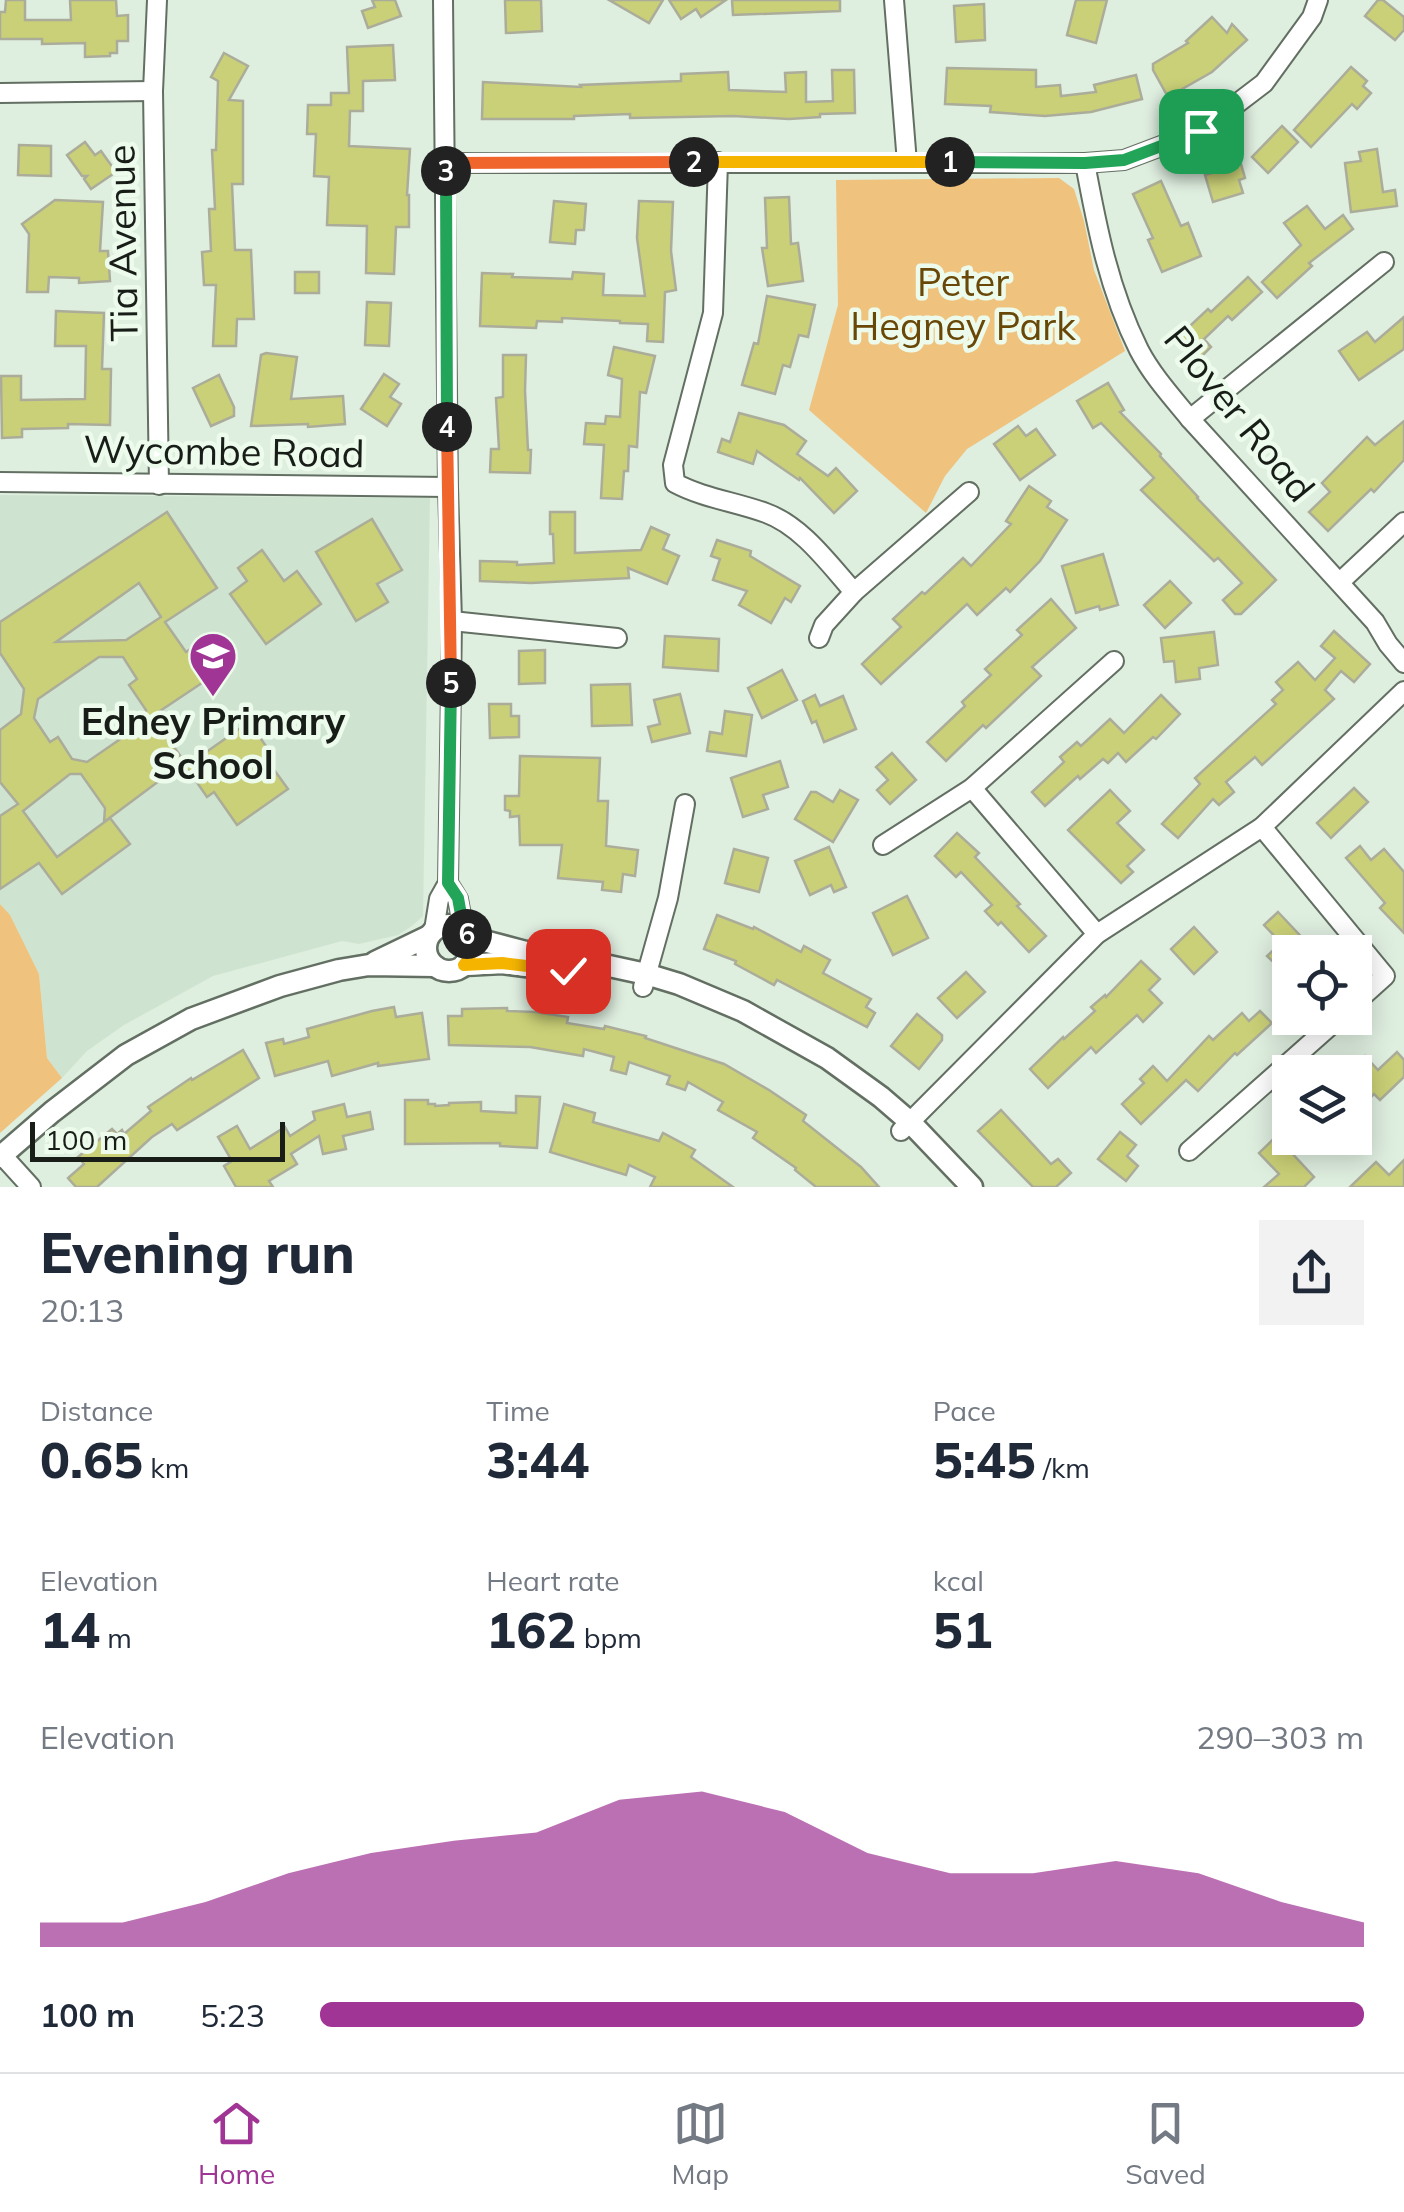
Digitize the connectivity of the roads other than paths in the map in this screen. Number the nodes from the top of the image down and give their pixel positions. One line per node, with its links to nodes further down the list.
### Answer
1 (157, 0): 5 (street, Tia Avenue)
2 (443, 0): 8 (street)
3 (894, 0): 9 (street)
4 (1318, 0): 10 (street)
5 (153, 91): 6 (street); 14 (street, Tia Avenue)
6 (0, 93)
7 (718, 162): 8 (street); 9 (street); 19 (street)
8 (446, 163): 15 (street)
9 (907, 163): 10 (street)
10 (1085, 163): 12 (street, Plover Road)
11 (1384, 262): 12 (street)
12 (1190, 419): 18 (street, Plover Road)
13 (0, 482): 14 (street, Wycombe Road)
14 (159, 485): 15 (street, Wycombe Road)
15 (448, 487): 20 (street)
16 (968, 492): 19 (street)
17 (1404, 522): 18 (street)
18 (1340, 582): 21 (street, Plover Road)
19 (854, 592): 23 (street)
20 (452, 621): 22 (street); 32 (street)
21 (1375, 622): 24 (street, Plover Road); 26 (street, Plover Road)
22 (617, 638)
23 (819, 638)
24 (1404, 644)
25 (1114, 661): 28 (street)
26 (1404, 662)
27 (1404, 691): 30 (street)
28 (972, 788): 31 (street); 35 (street)
29 (685, 804): 41 (street)
30 (1262, 827): 35 (street); 36 (street)
31 (883, 846)
32 (448, 883): 33 (street); 34 (street)
33 (432, 933): 34 (street); 38 (street); 40 (street)
34 (466, 934): 39 (street); 41 (street)
35 (1097, 934): 44 (street)
36 (1351, 935)
37 (1372, 960): 42 (street)
38 (369, 965): 40 (street); 46 (street)
39 (464, 965): 40 (street); 41 (street)
40 (435, 966)
41 (645, 981): 44 (street)
42 (1372, 988)
43 (1319, 1035): 45 (street)
44 (906, 1126): 48 (street); 49 (street)
45 (1190, 1151)
46 (1, 1156): 47 (street)
47 (31, 1187)
48 (954, 1187)
49 (972, 1187)

